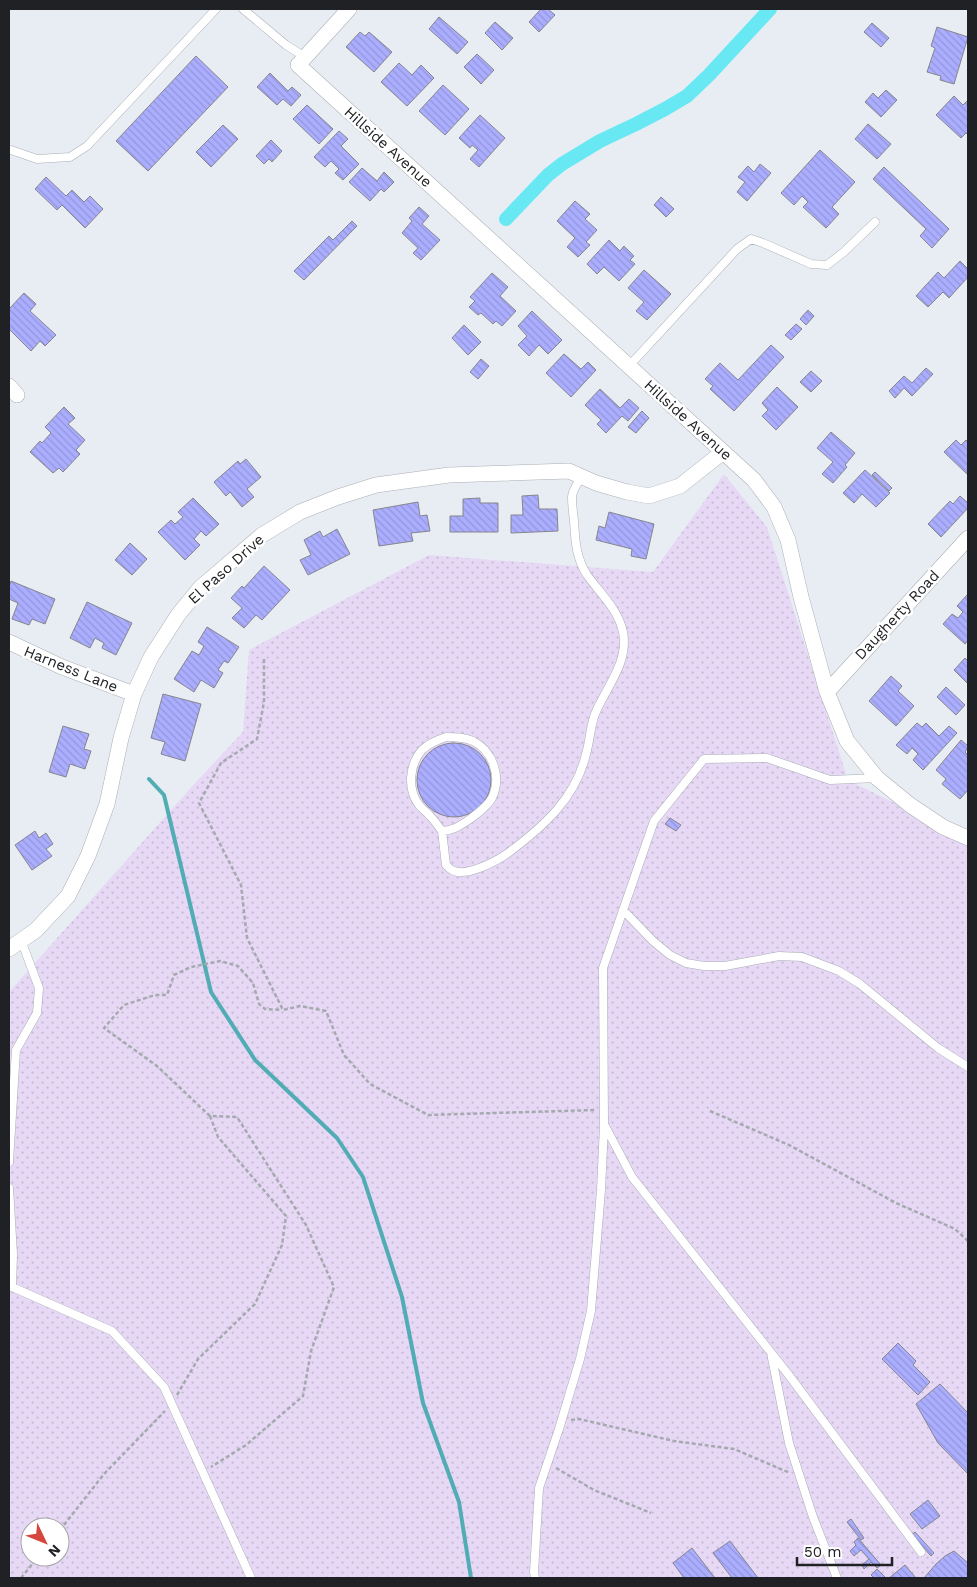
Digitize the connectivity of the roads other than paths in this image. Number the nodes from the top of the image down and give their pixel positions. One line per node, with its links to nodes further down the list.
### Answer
1 (216, 9): 5 (lane)
2 (243, 9): 4 (lane)
3 (349, 9): 4 (street)
4 (302, 61): 7 (street, Hillside Avenue)
5 (11, 150)
6 (875, 222): 7 (lane)
7 (629, 366): 8 (street, Hillside Avenue)
8 (723, 452): 9 (street, El Paso Drive); 12 (street, Hillside Avenue)
9 (581, 477): 13 (street, El Paso Drive); 15 (lane)
10 (968, 538): 12 (street, Daugherty Road)
11 (9, 642): 13 (street, Harness Lane)
12 (827, 692): 14 (street, Hillside Avenue)
13 (134, 694): 18 (street, El Paso Drive)
14 (877, 778): 16 (street, Hillside Avenue); 17 (lane)
15 (442, 832): 15 (lane)
16 (968, 838)
17 (623, 910): 19 (lane); 20 (lane)
18 (15, 945): 21 (lane)
19 (968, 1067)
20 (604, 1124): 23 (lane); 26 (lane)
21 (9, 1162)
22 (9, 1188): 25 (lane)
23 (770, 1352): 24 (lane); 27 (lane)
24 (921, 1552)
25 (251, 1578)
26 (535, 1578)
27 (837, 1578)

